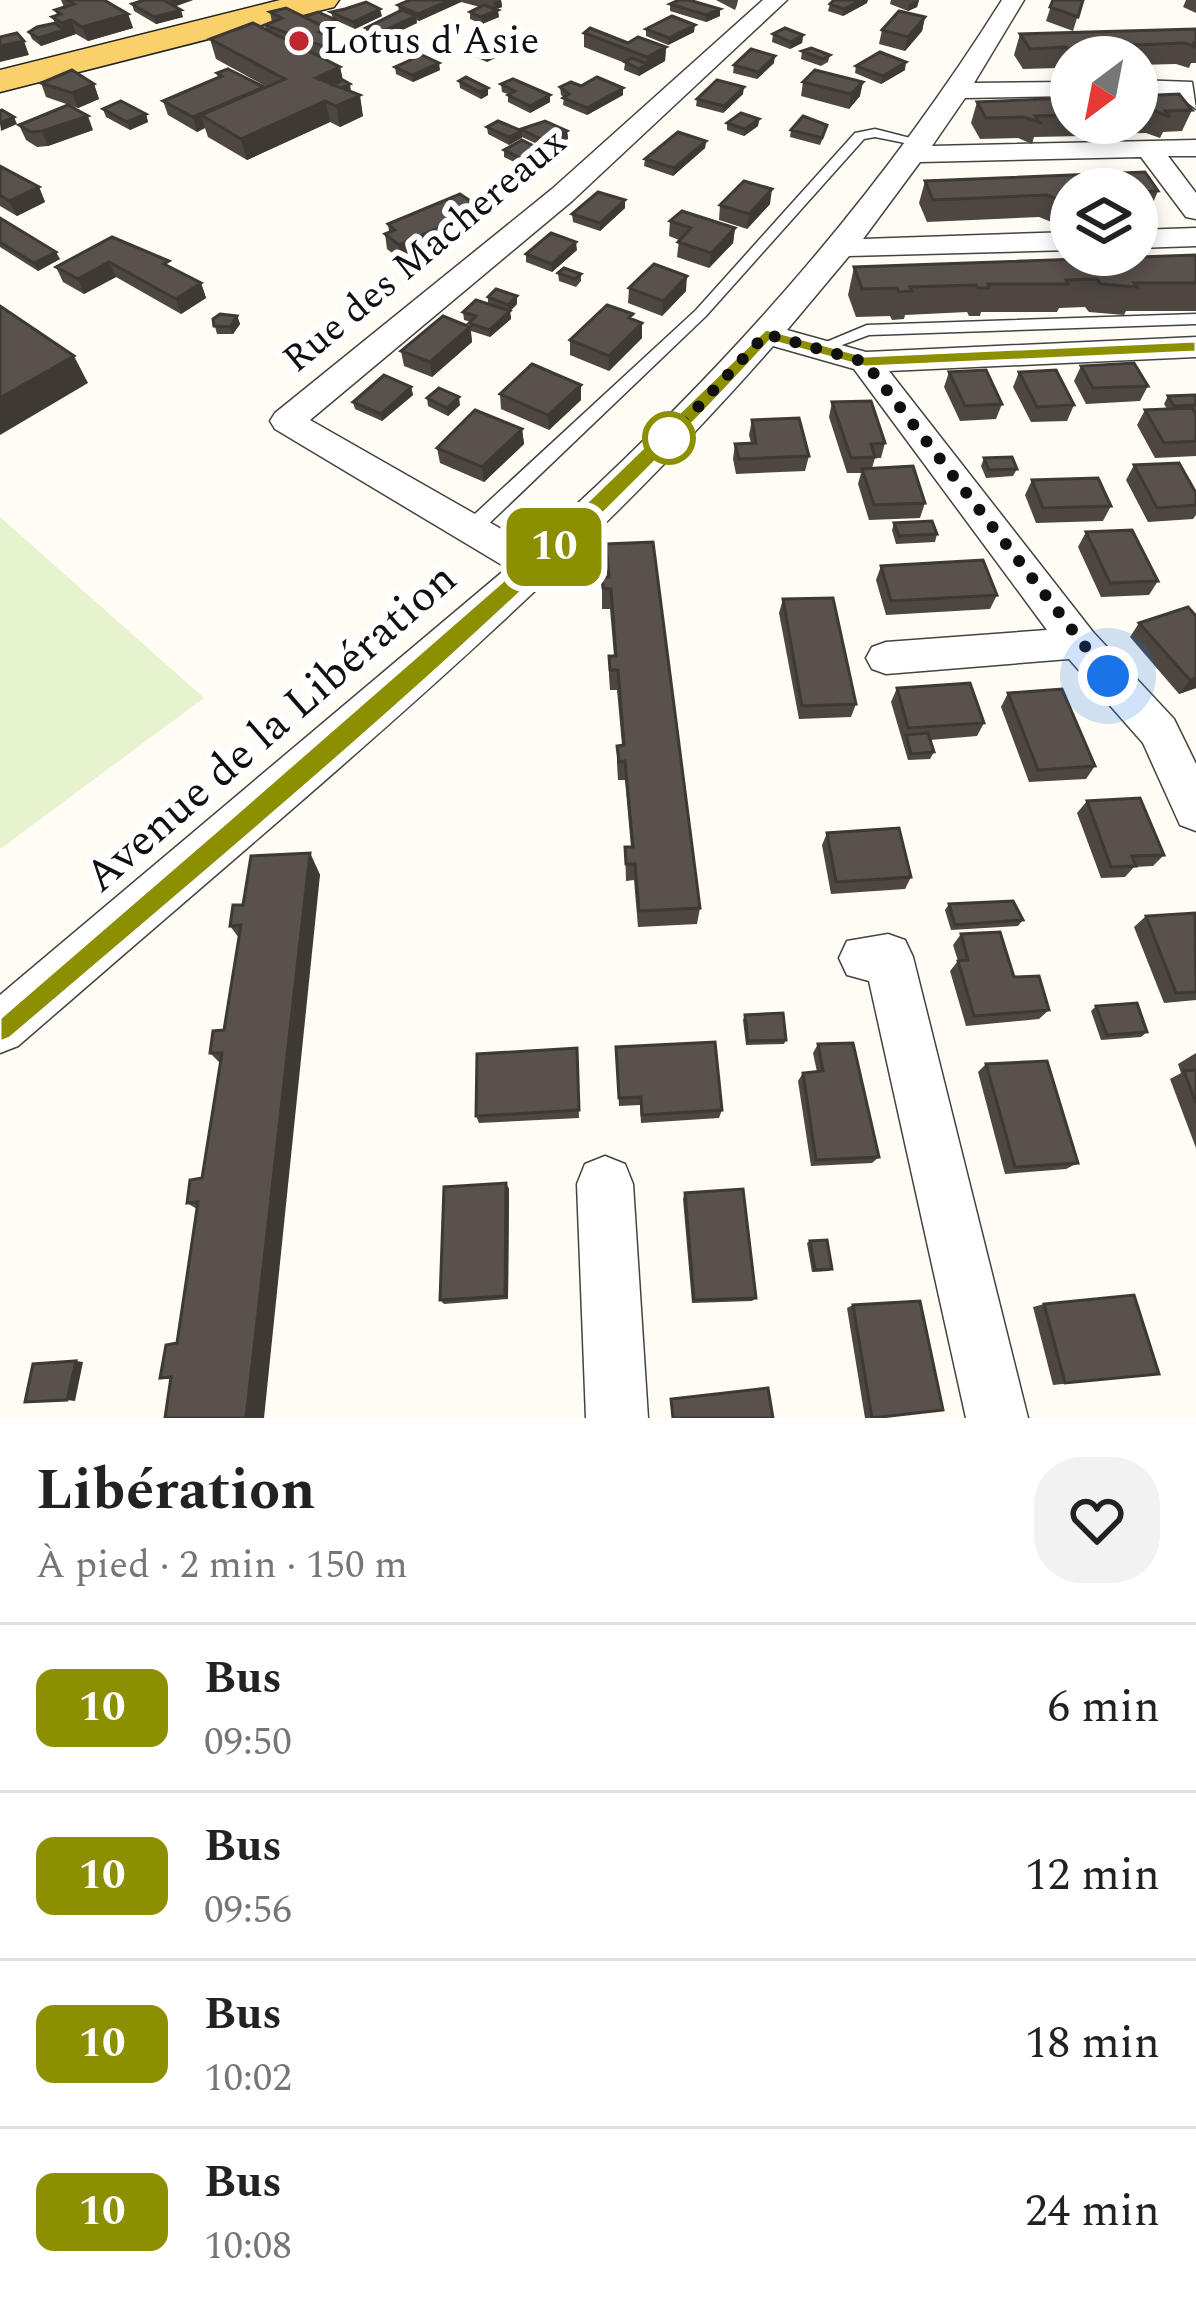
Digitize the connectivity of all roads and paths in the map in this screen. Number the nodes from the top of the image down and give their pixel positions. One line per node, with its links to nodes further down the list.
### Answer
1 (291, 0): 5 (main road)
2 (322, 0): 5 (main road)
3 (776, 0): 21 (street, Rue des Machereaux)
4 (1013, 0): 8 (street, Avenue de la Libération)
5 (0, 77)
6 (1158, 87): 9 (street)
7 (1050, 89): 8 (street)
8 (954, 91): 10 (street, Avenue de la Libération)
9 (1196, 102)
10 (916, 148): 12 (street); 17 (street, Avenue de la Libération); 21 (lane)
11 (1196, 148): 12 (street)
12 (1149, 150): 13 (street)
13 (1196, 211)
14 (1196, 237): 15 (street)
15 (1158, 238)
16 (1050, 242): 17 (street)
17 (841, 248): 18 (street, Avenue de la Libération)
18 (766, 334): 20 (street); 22 (street, Avenue de la Libération)
19 (1194, 344): 20 (street)
20 (861, 348): 23 (street)
21 (471, 529): 22 (street, Rue des Machereaux)
22 (534, 566): 28 (street, Avenue de la Libération)
23 (1079, 643): 24 (street); 25 (street)
24 (886, 658)
25 (1178, 731): 26 (street)
26 (1196, 811)
27 (864, 958): 31 (street)
28 (0, 1028)
29 (605, 1184): 30 (street)
30 (617, 1418)
31 (997, 1418)

